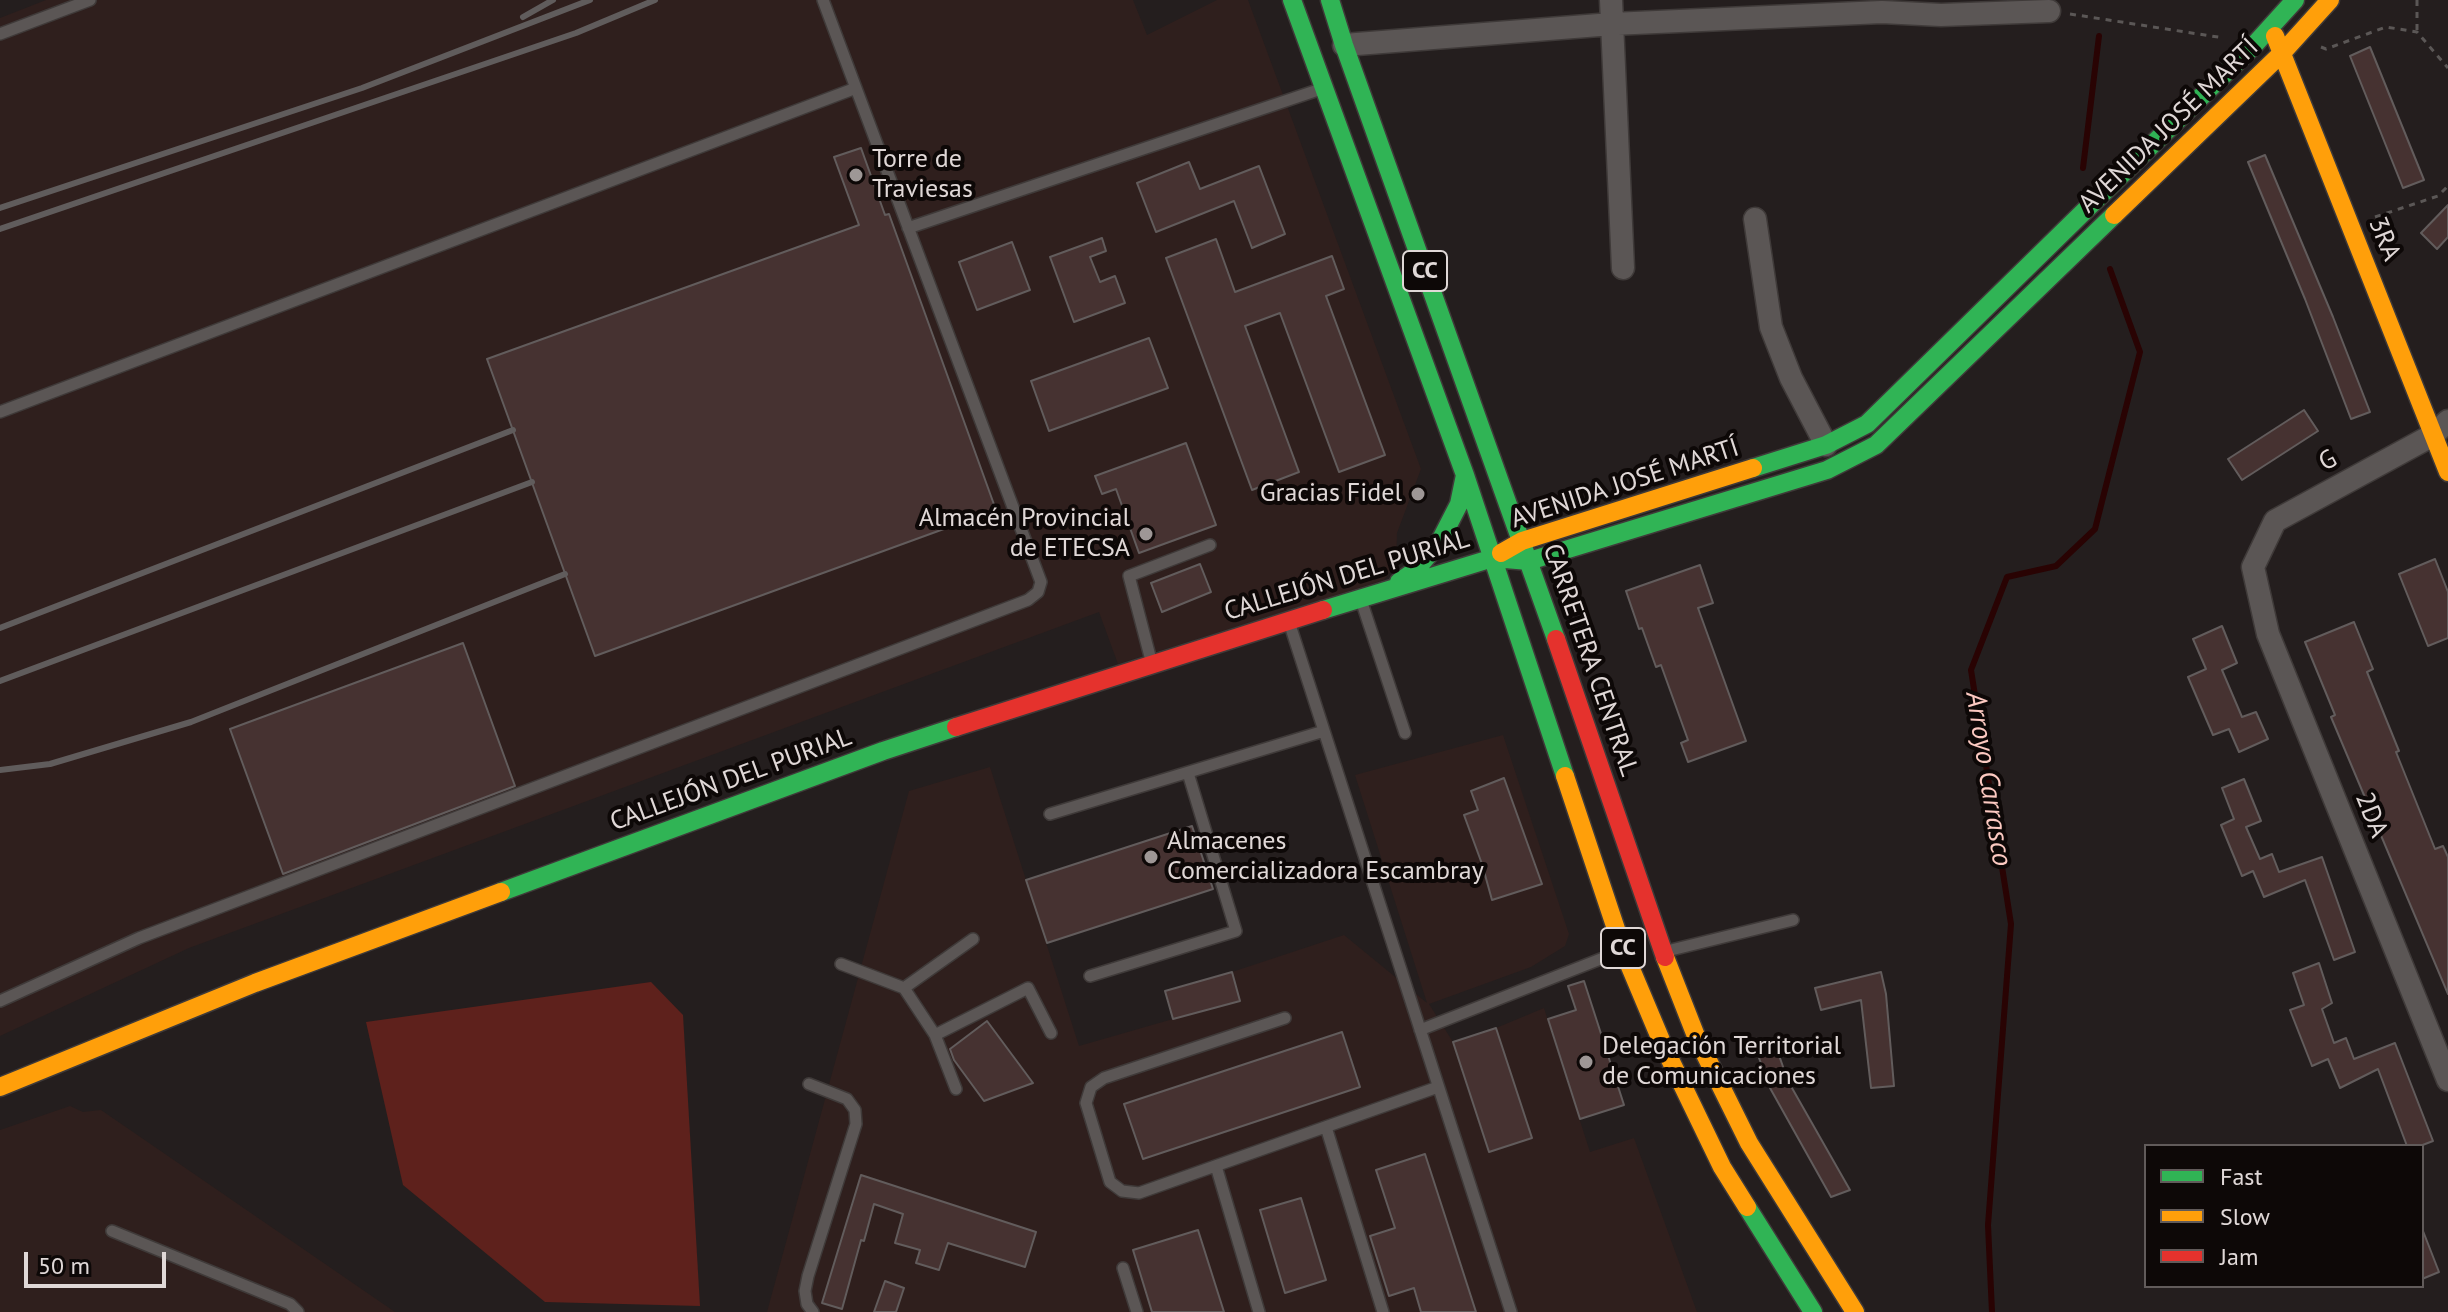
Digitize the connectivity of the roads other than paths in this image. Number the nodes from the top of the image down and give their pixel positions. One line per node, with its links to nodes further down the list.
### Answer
1 (90, 0): 12 (lane)
2 (823, 0): 15 (lane)
3 (1292, 0): 16 (main road, CC)
4 (1330, 0): 13 (main road, CARRETERA CENTRAL / CC)
5 (1611, 0): 10 (street)
6 (2295, 0): 11 (main road, AVENIDA JOSÉ MARTÍ)
7 (2330, 0): 14 (main road, AVENIDA JOSÉ MARTÍ)
8 (1882, 6): 9 (street); 10 (street)
9 (2049, 11)
10 (1612, 24): 13 (street); 19 (street)
11 (2271, 26): 14 (main road, 3RA); 22 (main road, AVENIDA JOSÉ MARTÍ)
12 (0, 34)
13 (1344, 45): 25 (main road, CARRETERA CENTRAL / CC)
14 (2282, 53): 21 (main road, 3RA); 28 (main road, AVENIDA JOSÉ MARTÍ)
15 (856, 88): 18 (lane); 20 (lane)
16 (1322, 89): 18 (lane); 24 (main road, CC)
17 (1755, 219): 22 (street)
18 (908, 228): 45 (lane)
19 (1623, 268)
20 (0, 412)
21 (2441, 428): 23 (main road, 3RA); 29 (street, G)
22 (1826, 445): 25 (main road, AVENIDA JOSÉ MARTÍ)
23 (2448, 472)
24 (1465, 475): 27 (main road, CC); 30 (main road)
25 (1522, 541): 27 (main road, AVENIDA JOSÉ MARTÍ); 28 (main road, CARRETERA CENTRAL / CC)
26 (1210, 545): 33 (lane)
27 (1493, 558): 28 (main road, AVENIDA JOSÉ MARTÍ); 30 (main road, CALLEJÓN DEL PURIAL); 40 (main road, CC)
28 (1529, 561): 41 (main road, CARRETERA CENTRAL / CC)
29 (2253, 567): 50 (street, 2DA)
30 (1387, 590): 31 (main road, CALLEJÓN DEL PURIAL)
31 (1361, 599): 32 (main road, CALLEJÓN DEL PURIAL); 35 (lane)
32 (1289, 621): 33 (main road, CALLEJÓN DEL PURIAL); 34 (lane)
33 (1152, 664): 52 (main road, CALLEJÓN DEL PURIAL)
34 (1324, 731): 36 (lane); 47 (lane)
35 (1405, 733)
36 (1188, 773): 37 (lane); 43 (lane)
37 (1050, 814)
38 (1793, 920): 41 (lane)
39 (973, 939): 44 (lane)
40 (1623, 950): 41 (main road); 47 (lane); 65 (main road, CC)
41 (1663, 952): 66 (main road, CARRETERA CENTRAL / CC)
42 (841, 964): 44 (lane)
43 (1090, 976)
44 (904, 988): 49 (lane)
45 (0, 1001)
46 (1285, 1018): 56 (lane)
47 (1420, 1030): 53 (lane)
48 (1051, 1033): 49 (lane)
49 (935, 1035): 54 (lane)
50 (2448, 1080)
51 (809, 1084): 60 (lane)
52 (0, 1087)
53 (1438, 1087): 55 (lane); 64 (lane)
54 (956, 1089)
55 (1326, 1127): 56 (lane); 63 (lane)
56 (1216, 1166): 62 (lane)
57 (112, 1231): 59 (lane)
58 (1123, 1268): 61 (lane)
59 (298, 1312)
60 (813, 1312)
61 (1137, 1312)
62 (1259, 1312)
63 (1383, 1312)
64 (1511, 1312)
65 (1813, 1312)
66 (1855, 1312)

